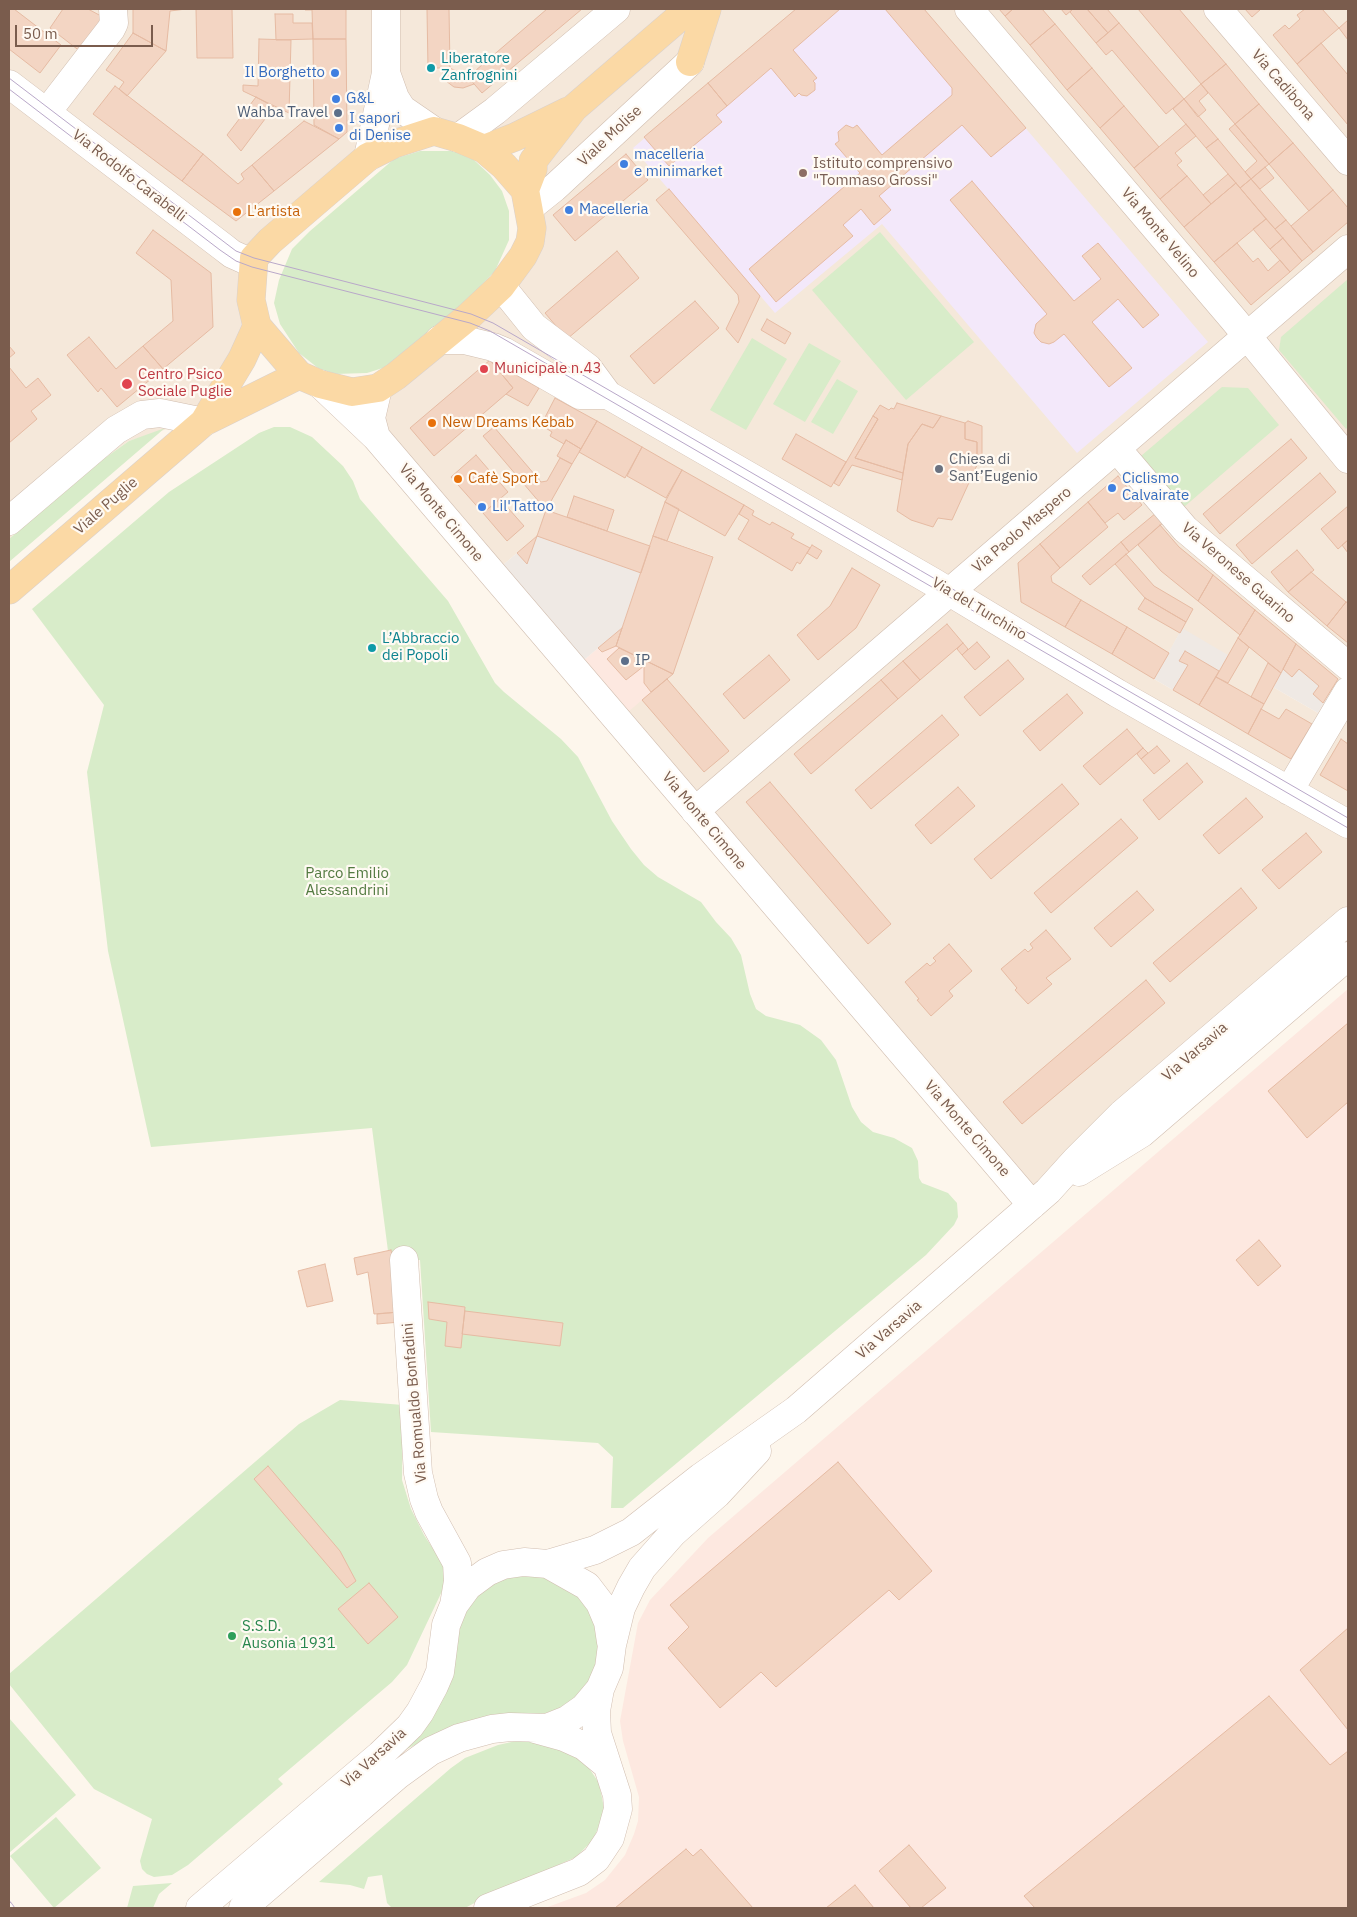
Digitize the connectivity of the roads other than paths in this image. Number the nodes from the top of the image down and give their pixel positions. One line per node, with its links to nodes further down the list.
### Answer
1 (114, 9): 12 (street)
2 (386, 9): 9 (street)
3 (616, 9): 13 (street)
4 (689, 9): 11 (main road)
5 (707, 9): 8 (main road)
6 (969, 9): 22 (street, Via Monte Velino)
7 (1218, 9): 16 (street, Via Cadibona)
8 (690, 62): 17 (street, Viale Molise)
9 (386, 73): 13 (street); 15 (street)
10 (9, 84): 12 (street, Via Rodolfo Carabelli)
11 (574, 108): 14 (main road); 17 (main road)
12 (47, 112): 19 (street, Via Rodolfo Carabelli)
13 (446, 134): 14 (main road); 15 (main road)
14 (484, 149): 17 (main road)
15 (368, 157): 19 (main road)
16 (1348, 160)
17 (527, 199): 20 (main road)
18 (1348, 249): 22 (street, Via Paolo Maspero)
19 (252, 263): 21 (main road)
20 (501, 286): 23 (main road); 26 (street, Via del Turchino)
21 (257, 326): 24 (main road); 27 (main road, Viale Puglie)
22 (1247, 336): 29 (street, Via Paolo Maspero); 30 (street, Via Monte Velino)
23 (439, 340): 25 (main road); 26 (street, Via del Turchino)
24 (309, 379): 25 (main road); 27 (main road, Viale Puglie); 28 (street, Via Monte Cimone)
25 (378, 388): 28 (street)
26 (608, 396): 33 (street, Via del Turchino)
27 (204, 422): 31 (street); 32 (main road, Viale Puglie)
28 (376, 437): 37 (street, Via Monte Cimone)
29 (1117, 449): 33 (street, Via Paolo Maspero); 34 (street, Via Veronese Guarino)
30 (1348, 459)
31 (9, 521)
32 (9, 590)
33 (949, 592): 36 (street, Via del Turchino); 37 (street, Via Paolo Maspero)
34 (1348, 666)
35 (1348, 691): 36 (street)
36 (1289, 791): 38 (street, Via del Turchino)
37 (695, 811): 41 (street, Via Monte Cimone)
38 (1348, 824)
39 (1348, 920): 41 (street, Via Varsavia)
40 (1348, 956): 41 (street, Via Varsavia)
41 (1040, 1198): 43 (street, Via Varsavia)
42 (404, 1260): 44 (street, Via Romualdo Bonfadini)
43 (796, 1410): 45 (street, Via Varsavia); 48 (street, Via Varsavia)
44 (446, 1541): 46 (street); 47 (street, Via Romualdo Bonfadini)
45 (548, 1564): 46 (street, Via Varsavia); 48 (street, Via Varsavia)
46 (503, 1565): 47 (street, Via Varsavia)
47 (454, 1605): 52 (street, Via Varsavia)
48 (612, 1646): 49 (street, Via Varsavia)
49 (600, 1690): 50 (street, Via Varsavia); 51 (street)
50 (528, 1727): 51 (street); 53 (street, Via Varsavia)
51 (607, 1765): 54 (street)
52 (200, 1908)
53 (243, 1908)
54 (488, 1908)

